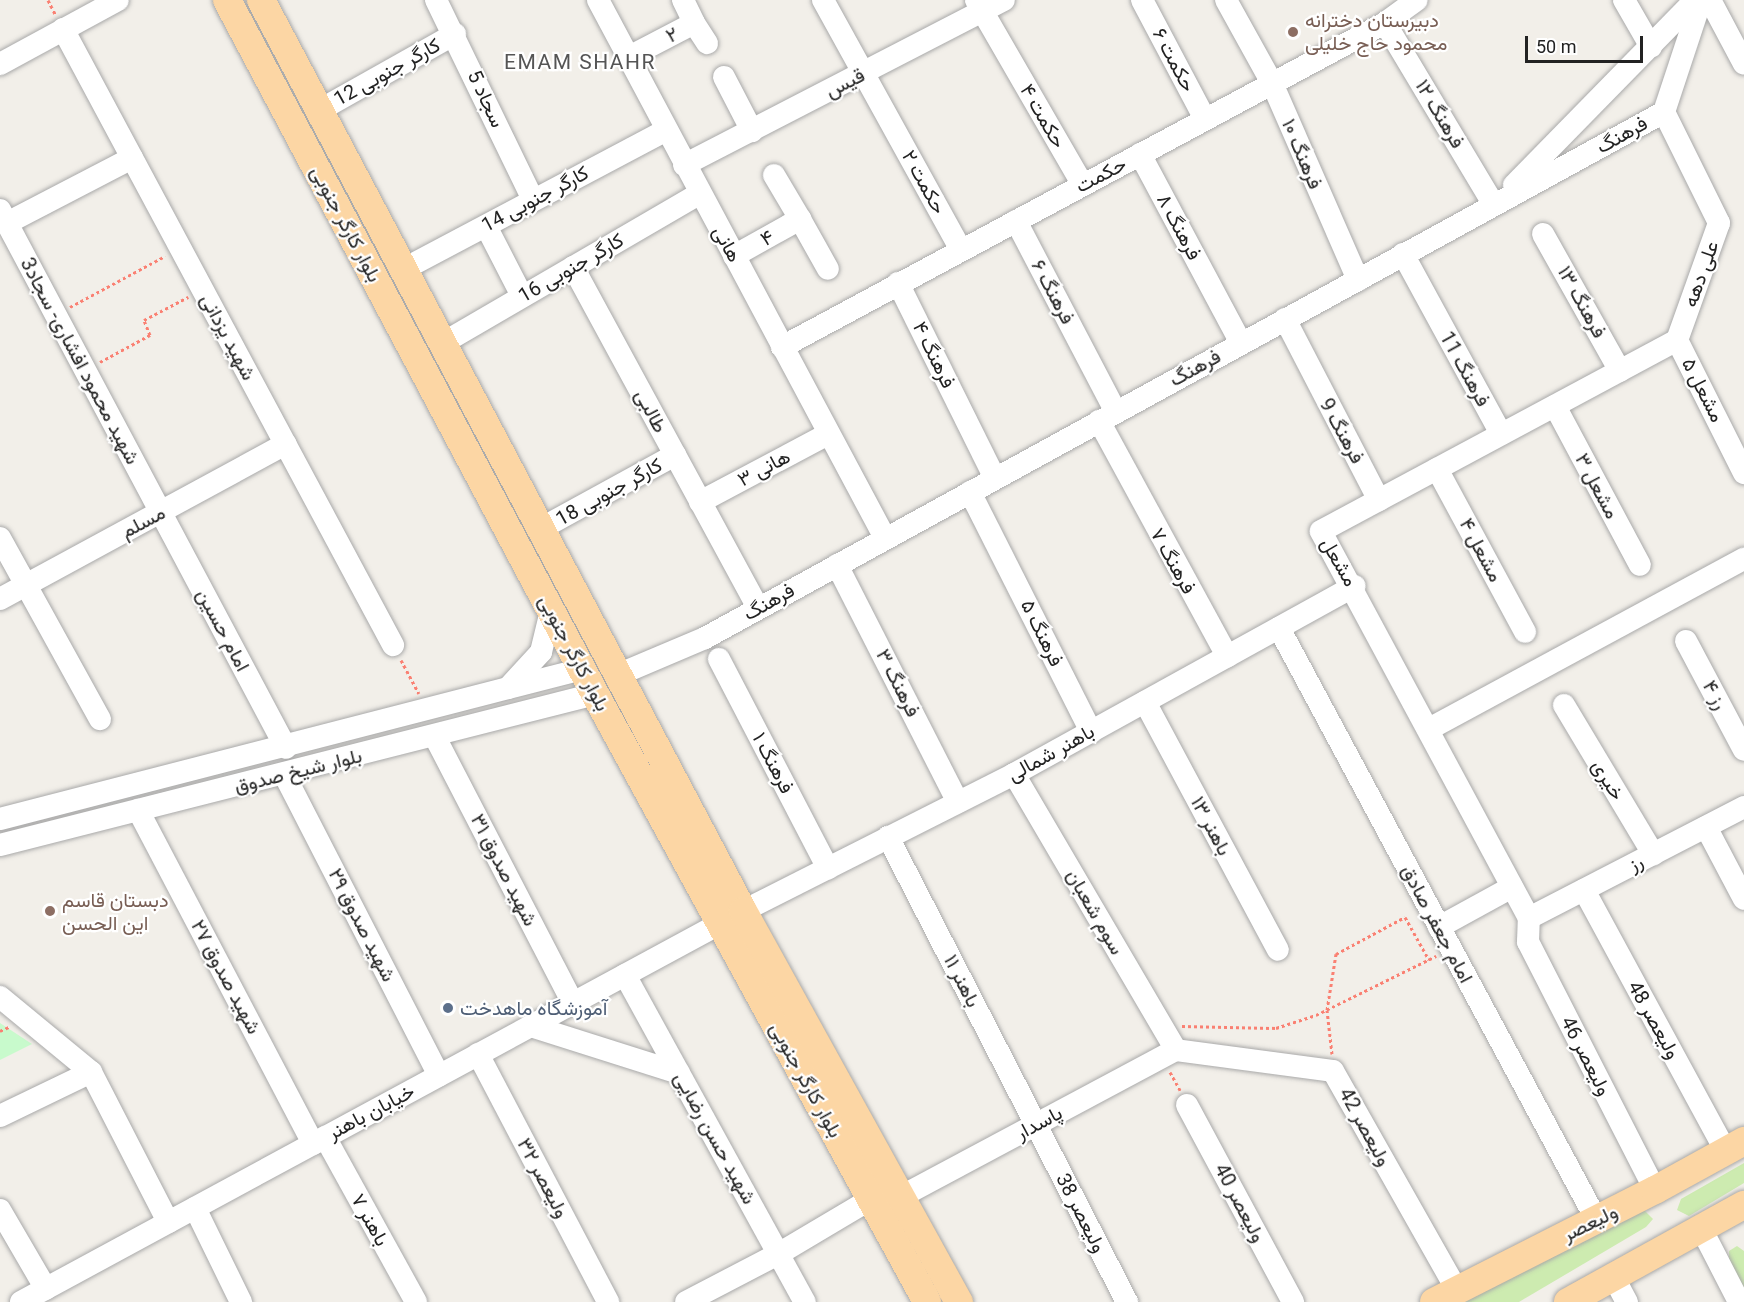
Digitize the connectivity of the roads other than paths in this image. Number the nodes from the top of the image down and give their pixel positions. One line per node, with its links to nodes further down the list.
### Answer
1 (118, 0): 19 (street)
2 (227, 0): 85 (main road, بلوار کارگر جنوبی)
3 (261, 0): 29 (main road, بلوار کارگر جنوبی)
4 (436, 0): 20 (street, سجاد 5)
5 (598, 0): 23 (street, هانی)
6 (683, 0): 17 (street)
7 (823, 0): 26 (street, حکمت ۲)
8 (1004, 0): 16 (street, قیس)
9 (1142, 0): 31 (street, حکمت ۶)
10 (1226, 0): 28 (street, فرهنگ ۱۰)
11 (1417, 0): 18 (street, حکمت)
12 (1624, 0): 22 (street)
13 (1695, 0): 22 (street)
14 (1701, 0): 30 (street, فرهنگ)
15 (1710, 0): 25 (street)
16 (979, 6): 26 (street, قیس); 38 (street, حکمت ۴)
17 (694, 23): 21 (street, ۲); 23 (street, ۲)
18 (1385, 23): 28 (street, حکمت); 41 (street, فرهنگ ۱۲)
19 (63, 29): 24 (street); 35 (street, شهید یزدانی)
20 (455, 34): 29 (street, کارگر جنوبی 12); 40 (street, سجاد 5)
21 (707, 43)
22 (1652, 47): 41 (street)
23 (629, 57): 32 (street, هانی)
24 (0, 64)
25 (1744, 64)
26 (864, 74): 33 (street, قیس); 47 (street, حکمت ۲)
27 (724, 77): 33 (street)
28 (1272, 83): 31 (street, حکمت); 53 (street, فرهنگ ۱۰)
29 (320, 110): 52 (main road, بلوار کارگر جنوبی)
30 (1664, 112): 41 (street, فرهنگ); 57 (street, علی دهه)
31 (1205, 119): 34 (street, حکمت)
32 (666, 130): 36 (street, هانی); 40 (street, کارگر جنوبی 14)
33 (752, 130): 36 (street, قیس)
34 (1140, 154): 38 (street, حکمت); 59 (street, فرهنگ ۸)
35 (132, 158): 42 (street); 66 (street, شهید یزدانی)
36 (684, 165): 39 (street, هانی)
37 (774, 175): 43 (street)
38 (1083, 185): 44 (street, حکمت)
39 (699, 194): 49 (street, هانی); 50 (street, کارگر جنوبی 16)
40 (533, 200): 45 (street, کارگر جنوبی 14)
41 (1494, 205): 48 (street, فرهنگ)
42 (4, 217): 74 (street, شهید محمود افشاری- سجاد3)
43 (800, 219): 49 (street, ۴); 51 (street)
44 (1016, 221): 47 (street, حکمت); 63 (street, فرهنگ ۶)
45 (486, 226): 52 (street, کارگر جنوبی 14); 55 (street)
46 (1543, 234): 61 (street, فرهنگ ۱۳)
47 (961, 250): 54 (street, حکمت)
48 (1403, 254): 53 (street, فرهنگ); 65 (street, فرهنگ 11)
49 (734, 256): 60 (street, هانی)
50 (573, 267): 55 (street, کارگر جنوبی 16); 67 (street, طالبی)
51 (828, 268)
52 (404, 269): 58 (main road, بلوار کارگر جنوبی)
53 (1358, 279): 56 (street, فرهنگ)
54 (898, 283): 60 (street, حکمت); 70 (street, فرهنگ ۴)
55 (522, 296): 58 (street, کارگر جنوبی 16)
56 (1285, 319): 59 (street, فرهنگ); 72 (street, فرهنگ 9)
57 (1677, 340): 61 (street, مشعل); 69 (street, مشعل ۵)
58 (443, 343): 75 (main road, بلوار کارگر جنوبی)
59 (1241, 343): 63 (street, فرهنگ)
60 (782, 347): 64 (street, هانی)
61 (1620, 371): 62 (street, مشعل)
62 (1555, 406): 65 (street, مشعل); 80 (street, مشعل ۳)
63 (1107, 417): 70 (street, فرهنگ); 90 (street, فرهنگ ۷)
64 (828, 434): 73 (street, هانی ۳); 77 (street, هانی)
65 (1502, 434): 68 (street, مشعل)
66 (286, 444): 74 (street, مسلم); 89 (street, شهید یزدانی)
67 (675, 455): 73 (street, طالبی); 75 (street, کارگر جنوبی 18)
68 (1437, 469): 72 (street, مشعل); 87 (street, مشعل ۴)
69 (1744, 473)
70 (995, 478): 71 (street, فرهنگ)
71 (970, 492): 77 (street, فرهنگ); 100 (street, فرهنگ ۵)
72 (1379, 500): 82 (street, مشعل)
73 (700, 502): 84 (street, طالبی)
74 (160, 512): 81 (street, مسلم); 102 (street, امام حسین)
75 (542, 528): 93 (main road, بلوار کارگر جنوبی)
76 (0, 538): 81 (street)
77 (885, 538): 79 (street, فرهنگ)
78 (1744, 559): 99 (street)
79 (837, 565): 84 (street, فرهنگ); 106 (street, فرهنگ ۳)
80 (1640, 565)
81 (25, 585): 83 (street, مسلم); 98 (street)
82 (1354, 586): 86 (street, باهنر شمالی); 99 (street, مشعل)
83 (0, 599)
84 (758, 608): 93 (street, فرهنگ)
85 (551, 611): 92 (main road, بلوار کارگر جنوبی); 94 (street)
86 (1279, 628): 90 (street, باهنر شمالی); 120 (street, امام جعفر صادق)
87 (1525, 632)
88 (1686, 641): 103 (street, رز ۴)
89 (393, 645)
90 (1227, 656): 96 (street, باهنر شمالی)
91 (719, 659): 114 (street, فرهنگ ۱)
92 (582, 669): 93 (main road); 94 (street, بلوار شیخ صدوق); 95 (main road, بلوار کارگر جنوبی)
93 (620, 674): 95 (main road); 118 (main road, بلوار کارگر جنوبی)
94 (507, 689): 102 (street, بلوار شیخ صدوق)
95 (595, 694): 101 (street, بلوار شیخ صدوق); 118 (main road, بلوار کارگر جنوبی)
96 (1144, 702): 100 (street, باهنر شمالی); 121 (street, باهنر ۱۳)
97 (1564, 705): 113 (street, خیری)
98 (100, 719)
99 (1429, 729): 115 (street, مشعل)
100 (1091, 732): 105 (street, باهنر شمالی)
101 (435, 737): 104 (street, بلوار شیخ صدوق); 125 (street, شهید صدوق ۳۱)
102 (286, 748): 109 (street, بلوار شیخ صدوق)
103 (1744, 750)
104 (284, 774): 108 (street, بلوار شیخ صدوق); 131 (street, شهید صدوق ۲۹)
105 (1014, 774): 106 (street, باهنر شمالی); 128 (street, سوم شعبان)
106 (958, 802): 111 (street, باهنر شمالی)
107 (1744, 807): 110 (street, رز)
108 (138, 810): 112 (street, بلوار شیخ صدوق); 135 (street, شهید صدوق ۲۷)
109 (0, 819)
110 (1706, 827): 113 (street, رز); 117 (street)
111 (888, 837): 114 (street, باهنر شمالی); 134 (street, باهنر ۱۱)
112 (0, 844)
113 (1653, 854): 116 (street, رز)
114 (828, 868): 118 (street, باهنر شمالی)
115 (1512, 887): 119 (street, مشعل); 120 (street)
116 (1584, 890): 119 (street, رز); 136 (street, ولیعصر 48)
117 (1744, 899)
118 (732, 917): 122 (main road, بلوار کارگر جنوبی); 123 (street, خیابان باهنر)
119 (1529, 918): 137 (street, ولیعصر 46)
120 (1439, 927): 143 (street, امام جعفر صادق)
121 (1278, 950)
122 (751, 952): 138 (main road, بلوار کارگر جنوبی); 139 (main road, بلوار کارگر جنوبی)
123 (625, 975): 125 (street, خیابان باهنر); 130 (street, شهید حسن رضایی)
124 (0, 997): 129 (street)
125 (573, 1003): 126 (street, خیابان باهنر)
126 (531, 1026): 127 (street, خیابان باهنر); 130 (street)
127 (478, 1054): 131 (street, خیابان باهنر); 153 (street, ولیعصر ۳۲)
128 (1169, 1054): 134 (street, پاسدار); 149 (street, ولیعصر 42)
129 (91, 1072): 133 (street); 144 (street)
130 (679, 1073): 146 (street, شهید حسن رضایی)
131 (439, 1076): 135 (street, خیابان باهنر)
132 (1187, 1105): 159 (street, ولیعصر 40)
133 (0, 1116)
134 (1036, 1124): 138 (street, پاسدار); 158 (street, ولیعصر 38)
135 (319, 1141): 140 (street, خیابان باهنر); 152 (street, باهنر ۷)
136 (1735, 1145): 137 (main road, ولیعصر)
137 (1655, 1191): 143 (main road, ولیعصر)
138 (902, 1196): 157 (main road, بلوار کارگر جنوبی)
139 (871, 1199): 146 (street); 156 (main road, بلوار کارگر جنوبی)
140 (195, 1208): 144 (street, خیابان باهنر); 151 (street)
141 (0, 1210): 148 (street)
142 (1742, 1212): 145 (main road)
143 (1596, 1219): 149 (main road, ولیعصر)
144 (168, 1222): 148 (street, خیابان باهنر)
145 (1701, 1228): 147 (main road); 162 (street)
146 (780, 1253): 154 (street); 155 (street, شهید حسن رضایی)
147 (1613, 1276): 160 (main road); 161 (street)
148 (46, 1289): 150 (street, خیابان باهنر)
149 (1446, 1296)
150 (21, 1302)
151 (241, 1302)
152 (416, 1302)
153 (608, 1302)
154 (686, 1302)
155 (805, 1302)
156 (927, 1302)
157 (959, 1302)
158 (1127, 1302)
159 (1293, 1302)
160 (1568, 1302)
161 (1626, 1302)
162 (1739, 1302)

